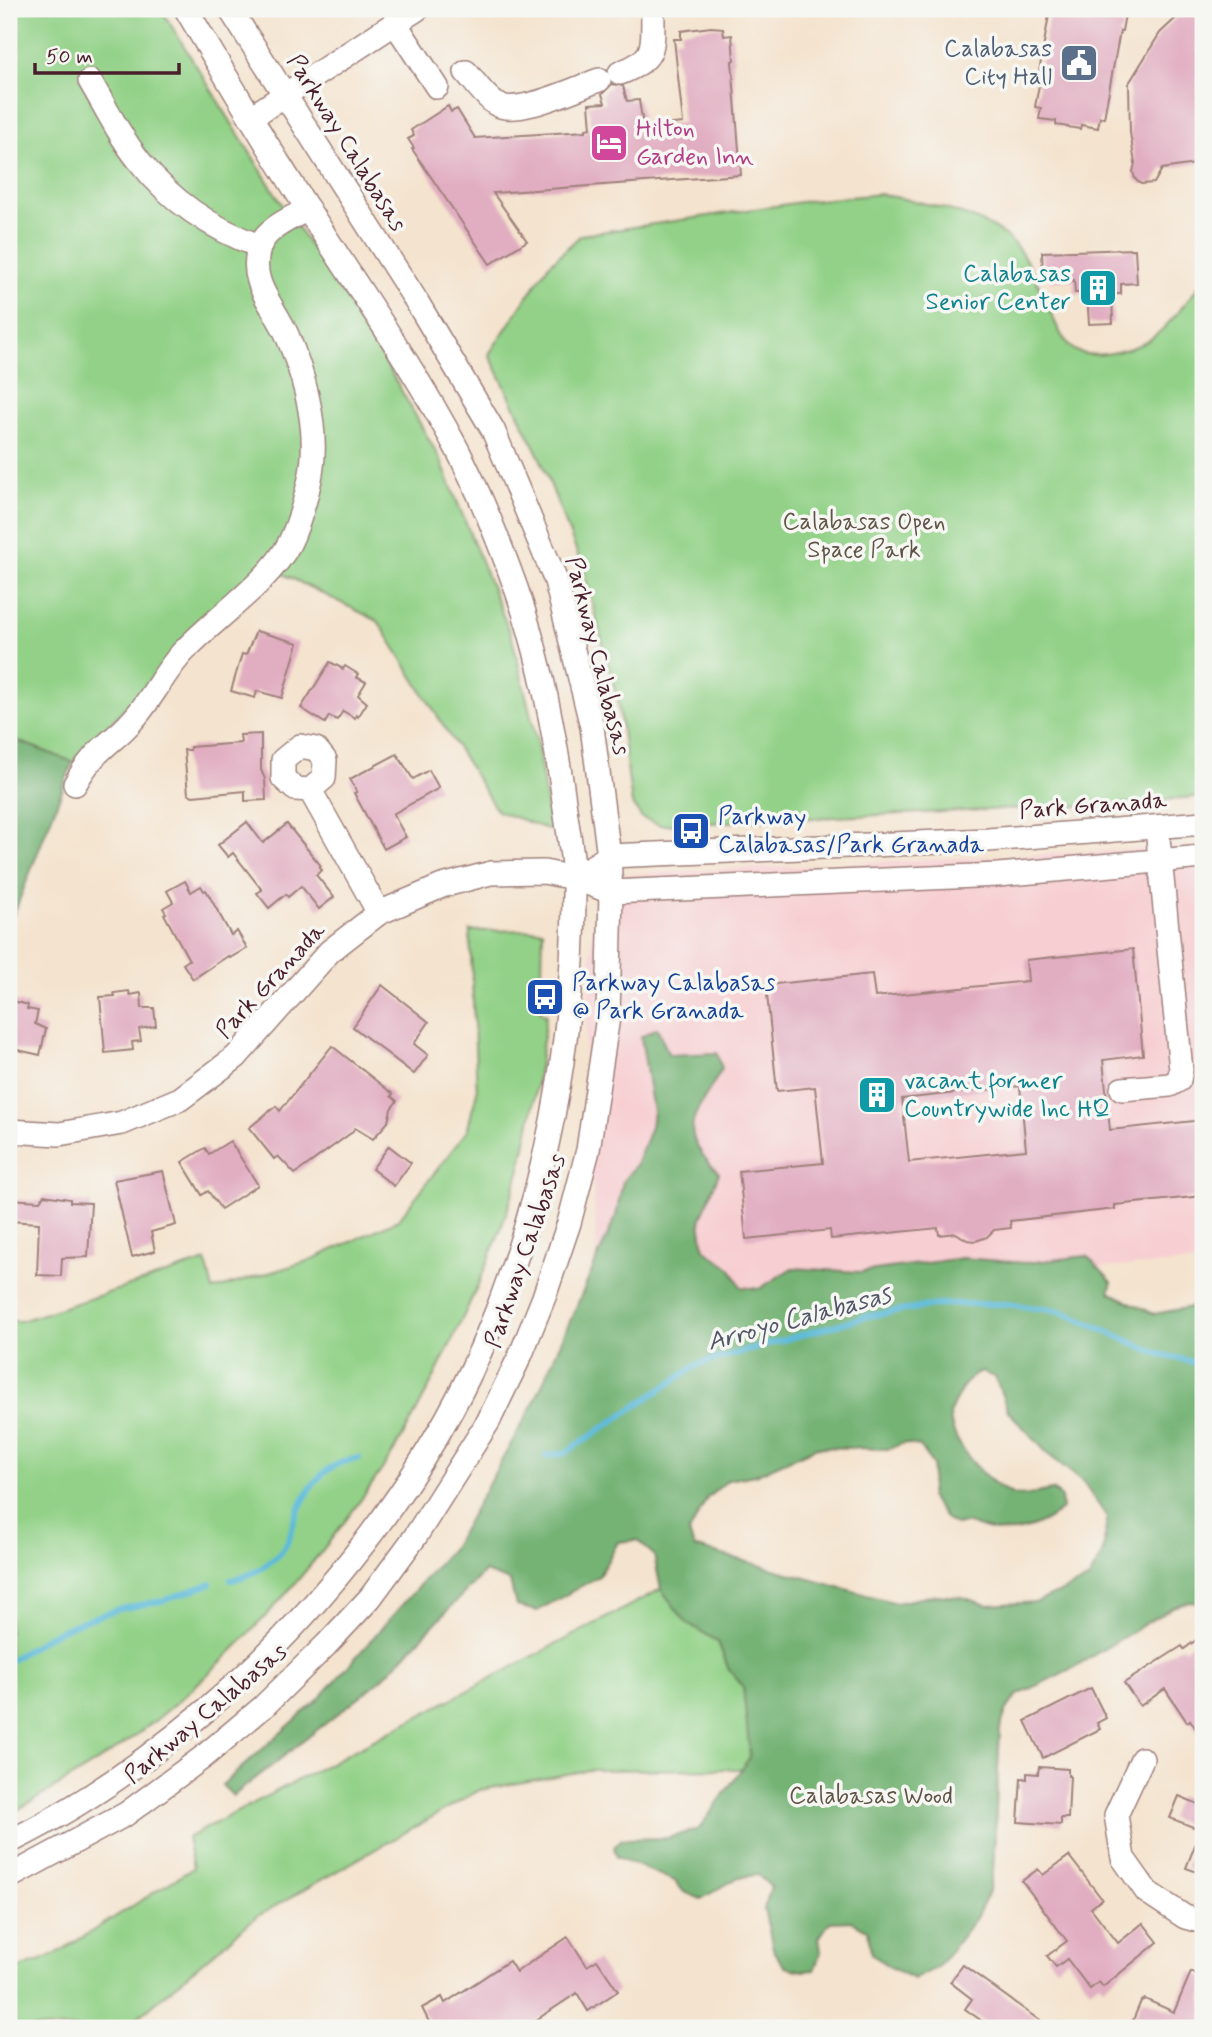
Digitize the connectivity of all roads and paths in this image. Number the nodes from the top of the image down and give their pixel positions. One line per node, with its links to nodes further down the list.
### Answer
1 (186, 9): 10 (street, Parkway Calabasas)
2 (230, 9): 9 (street, Parkway Calabasas)
3 (417, 9): 5 (street)
4 (653, 9): 6 (street)
5 (395, 23): 8 (street); 9 (street)
6 (466, 72)
7 (89, 81): 12 (street)
8 (437, 88)
9 (284, 94): 10 (street); 17 (street, Parkway Calabasas)
10 (251, 117): 11 (street, Parkway Calabasas)
11 (308, 209): 12 (street); 20 (street, Parkway Calabasas)
12 (259, 246): 13 (street)
13 (75, 784)
14 (310, 790): 22 (street)
15 (1203, 824): 16 (street, Park Granada)
16 (1157, 828): 17 (street, Park Granada); 19 (street)
17 (609, 856): 20 (street, Park Granada); 21 (street, Parkway Calabasas)
18 (1203, 857): 19 (street, Park Granada)
19 (1159, 862): 21 (street, Park Granada); 23 (street)
20 (574, 878): 21 (street, Park Granada); 22 (street, Park Granada); 26 (street, Parkway Calabasas)
21 (611, 891): 27 (street, Parkway Calabasas)
22 (379, 913): 24 (street, Park Granada)
23 (1122, 1089)
24 (9, 1131)
25 (1142, 1759): 28 (street)
26 (9, 1842)
27 (9, 1877)
28 (1203, 1922)

